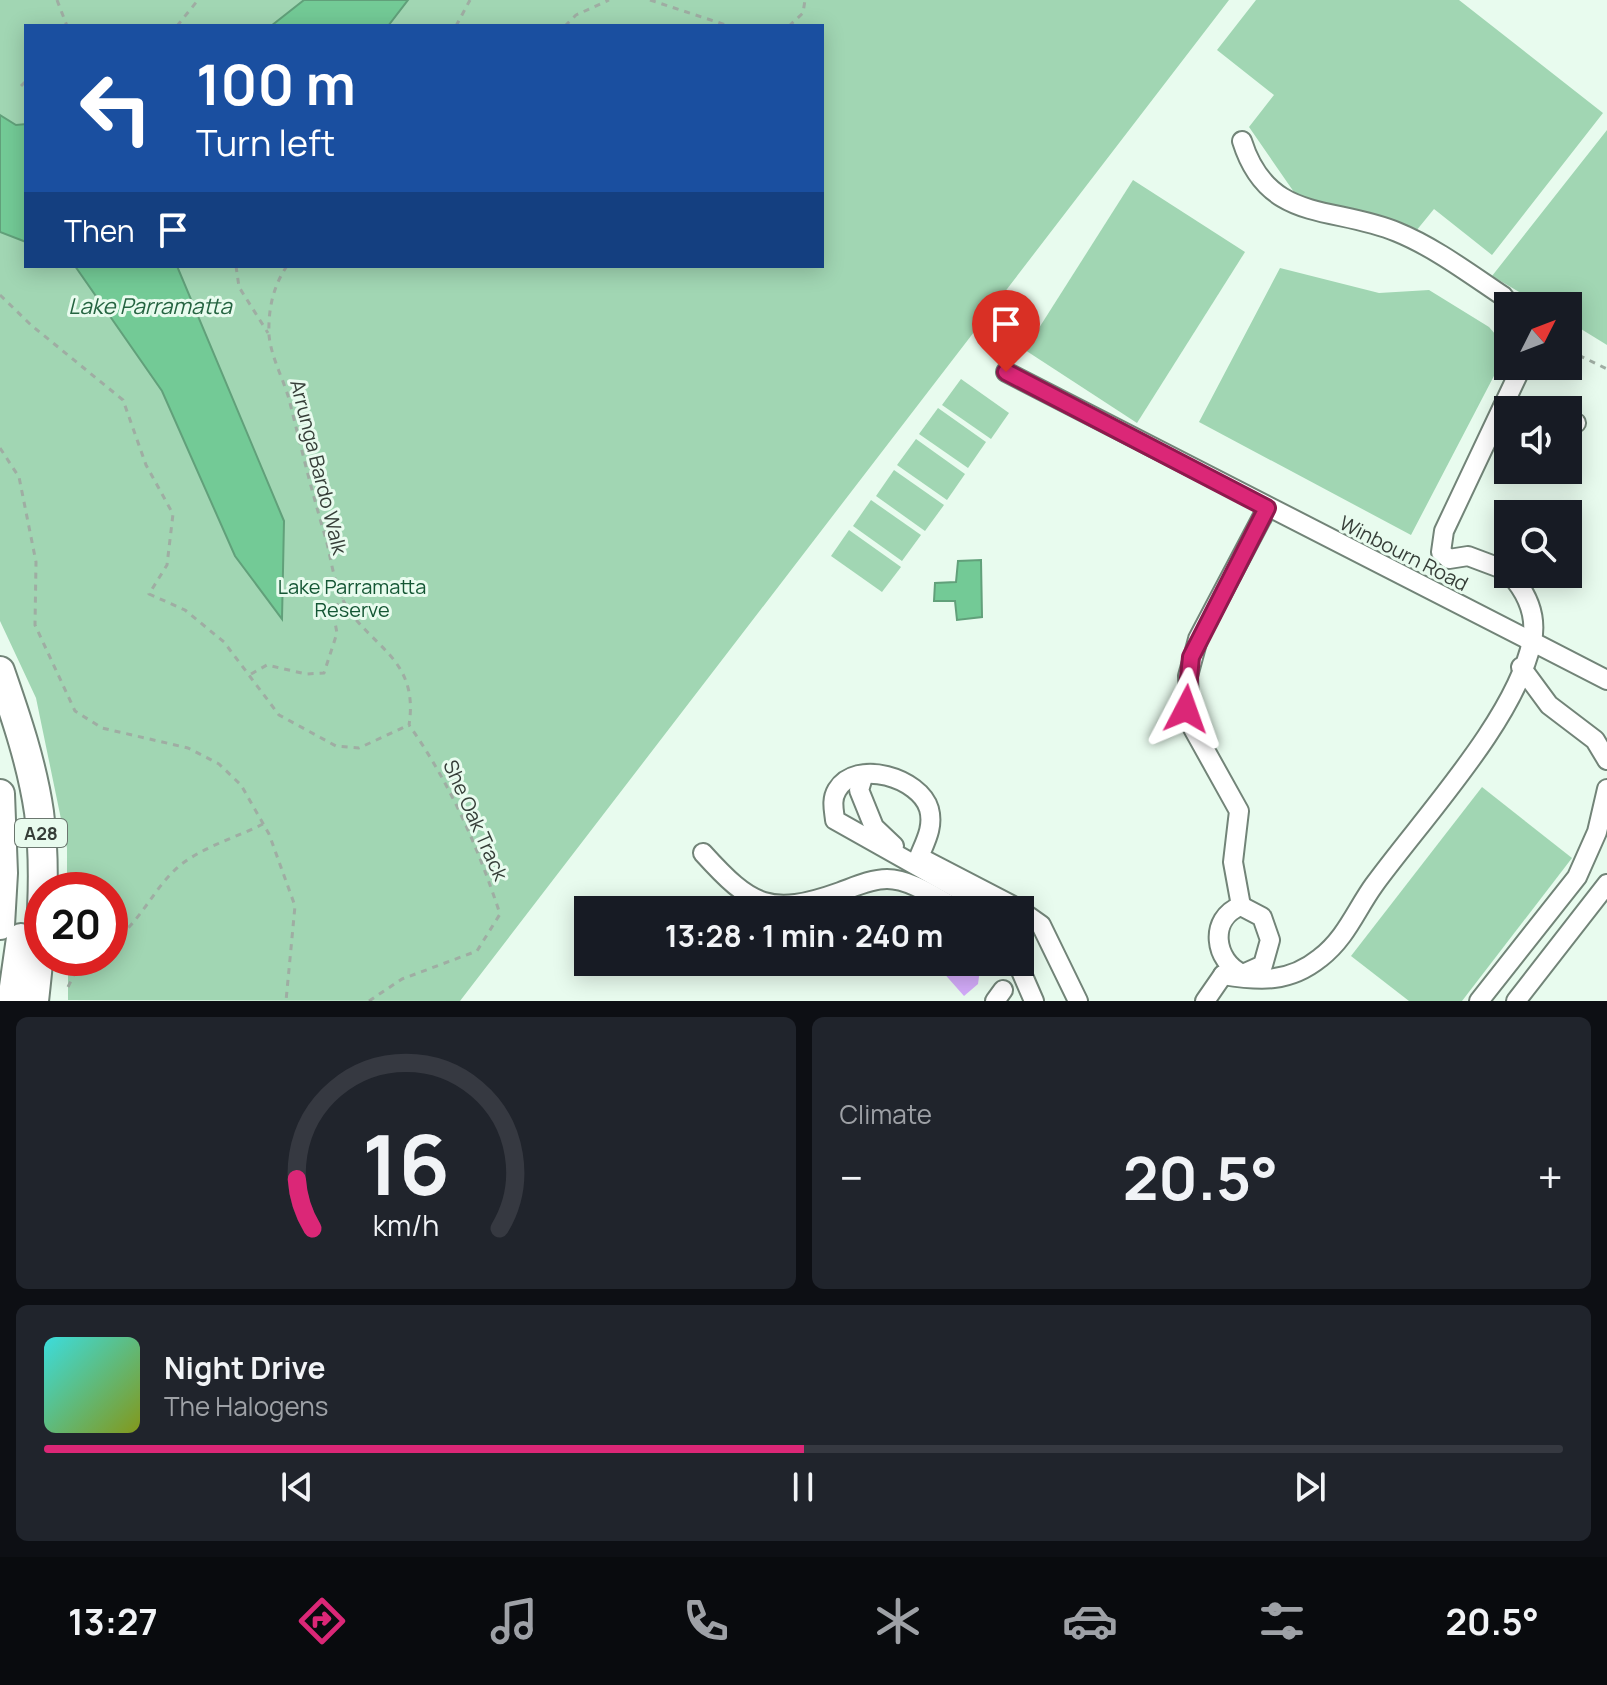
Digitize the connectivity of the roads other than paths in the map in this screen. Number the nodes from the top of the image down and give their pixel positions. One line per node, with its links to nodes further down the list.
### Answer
1 (1242, 141): 2 (street)
2 (1497, 292)
3 (1006, 372): 7 (street, Winbourn Road)
4 (1515, 380): 6 (street)
5 (1494, 432): 6 (street)
6 (1485, 439): 8 (street)
7 (1267, 508): 10 (street, Winbourn Road); 25 (street)
8 (1494, 567)
9 (1519, 588): 10 (street)
10 (1531, 643): 11 (street); 13 (street, Winbourn Road)
11 (1521, 667): 14 (street); 28 (street)
12 (0, 671): 30 (highway); 31 (highway, A28)
13 (1607, 680)
14 (1607, 760)
15 (863, 777): 19 (street); 19 (street); 24 (street)
16 (1607, 789): 36 (street)
17 (0, 794): 26 (highway)
18 (703, 853): 21 (street)
19 (919, 857): 34 (street)
20 (1607, 884): 37 (street)
21 (747, 896)
22 (831, 896): 23 (street)
23 (931, 896)
24 (970, 896)
25 (1241, 906): 28 (street); 28 (street)
26 (0, 925)
27 (1034, 936): 33 (street)
28 (1227, 972): 35 (street)
29 (1023, 976): 32 (street)
30 (12, 1001)
31 (34, 1001)
32 (1034, 1001)
33 (1067, 1001)
34 (1078, 1001)
35 (1205, 1001)
36 (1479, 1001)
37 (1516, 1001)

